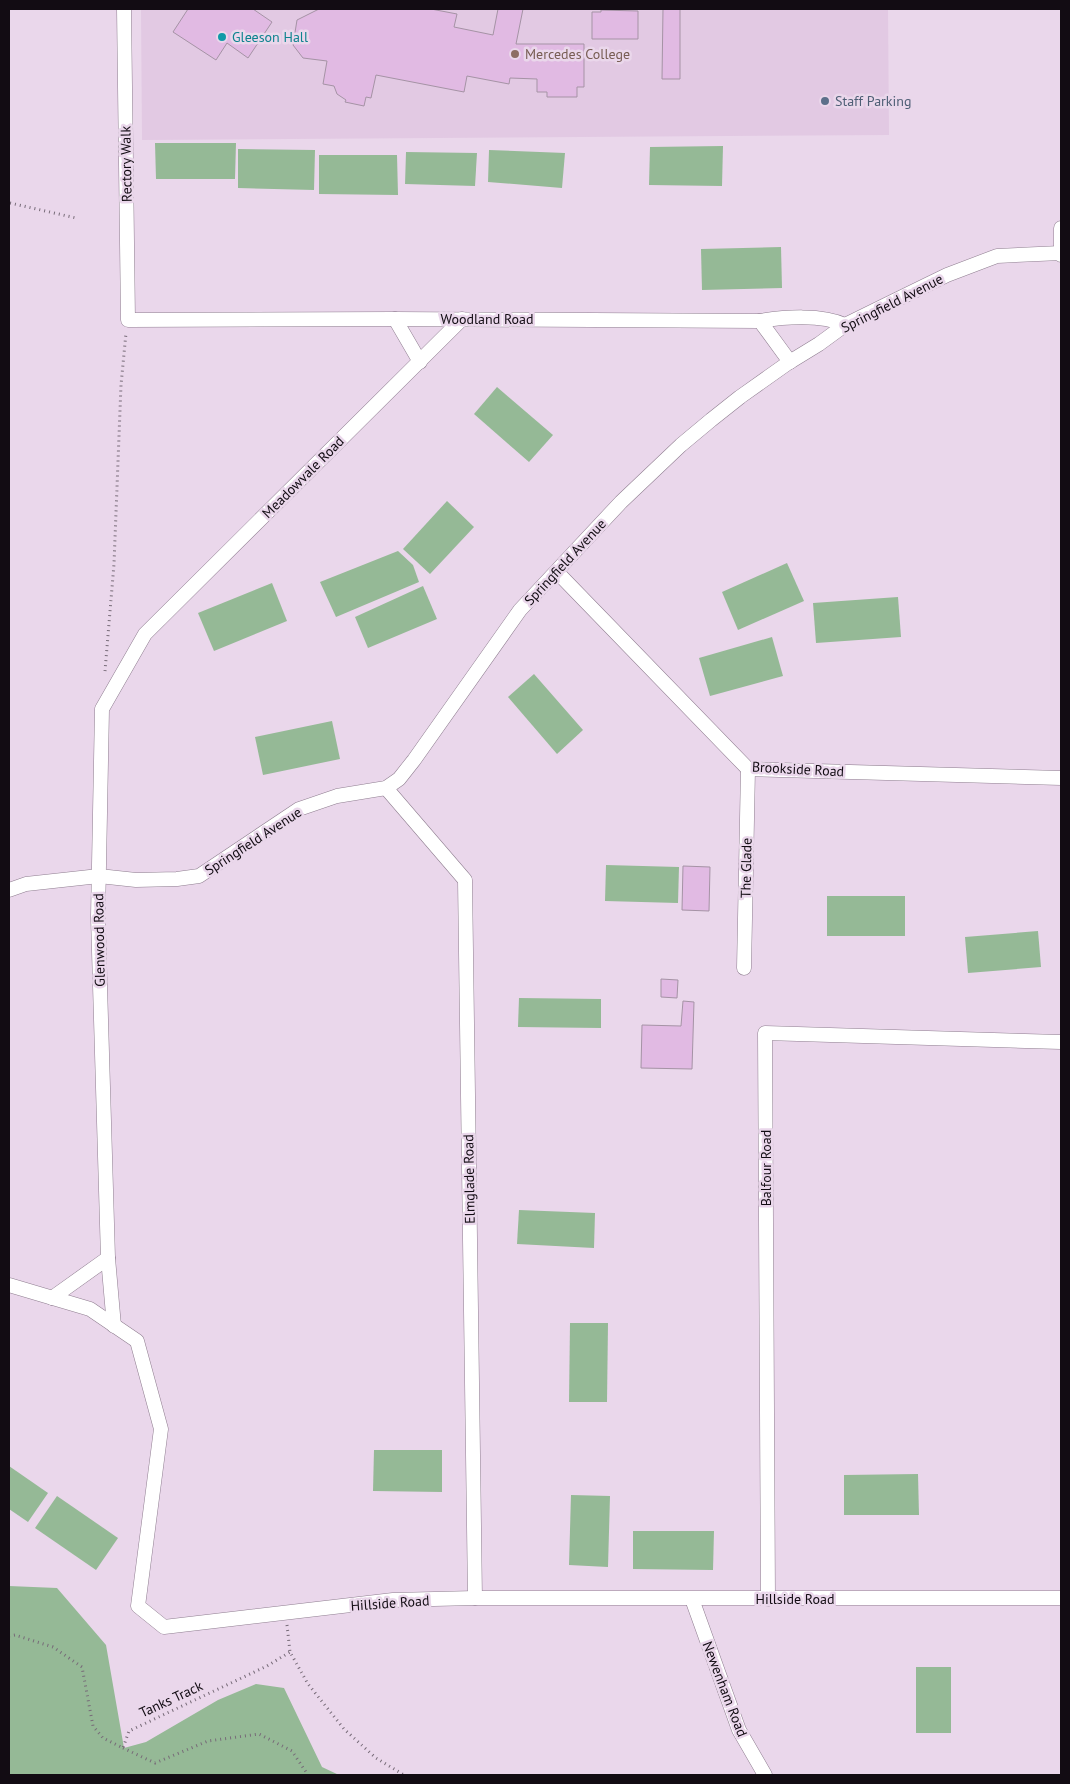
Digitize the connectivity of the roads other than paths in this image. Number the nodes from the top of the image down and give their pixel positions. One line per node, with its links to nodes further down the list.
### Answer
1 (124, 9): 6 (street, Rectory Walk)
2 (1061, 228): 3 (street)
3 (1061, 254): 8 (street, Springfield Avenue)
4 (395, 319): 5 (street, Woodland Road); 6 (street, Woodland Road); 9 (street)
5 (462, 319): 7 (street, Woodland Road); 9 (street, Meadowvale Road)
6 (128, 320)
7 (760, 321): 8 (street, Woodland Road); 10 (street)
8 (845, 325): 10 (street, Springfield Avenue)
9 (420, 362): 12 (street, Meadowvale Road)
10 (790, 362): 11 (street, Springfield Avenue)
11 (557, 572): 13 (street, Brookside Road); 15 (street, Springfield Avenue)
12 (144, 634): 16 (street, Glenwood Road)
13 (748, 769): 14 (street, Brookside Road); 18 (street, The Glade)
14 (1061, 778)
15 (386, 788): 16 (street, Springfield Avenue); 24 (street, Elmglade Road)
16 (99, 876): 17 (street, Springfield Avenue); 20 (street, Glenwood Road)
17 (9, 890)
18 (744, 968)
19 (1061, 1042): 27 (street, Balfour Road)
20 (108, 1258): 22 (street); 23 (street, Glenwood Road)
21 (9, 1285): 22 (street, Hillside Road)
22 (52, 1298): 23 (street, Hillside Road)
23 (114, 1326): 24 (street, Hillside Road)
24 (475, 1598): 26 (street, Hillside Road)
25 (1061, 1598): 27 (street, Hillside Road)
26 (692, 1599): 27 (street, Hillside Road); 28 (street, Newenham Road)
27 (768, 1599)
28 (765, 1775)

